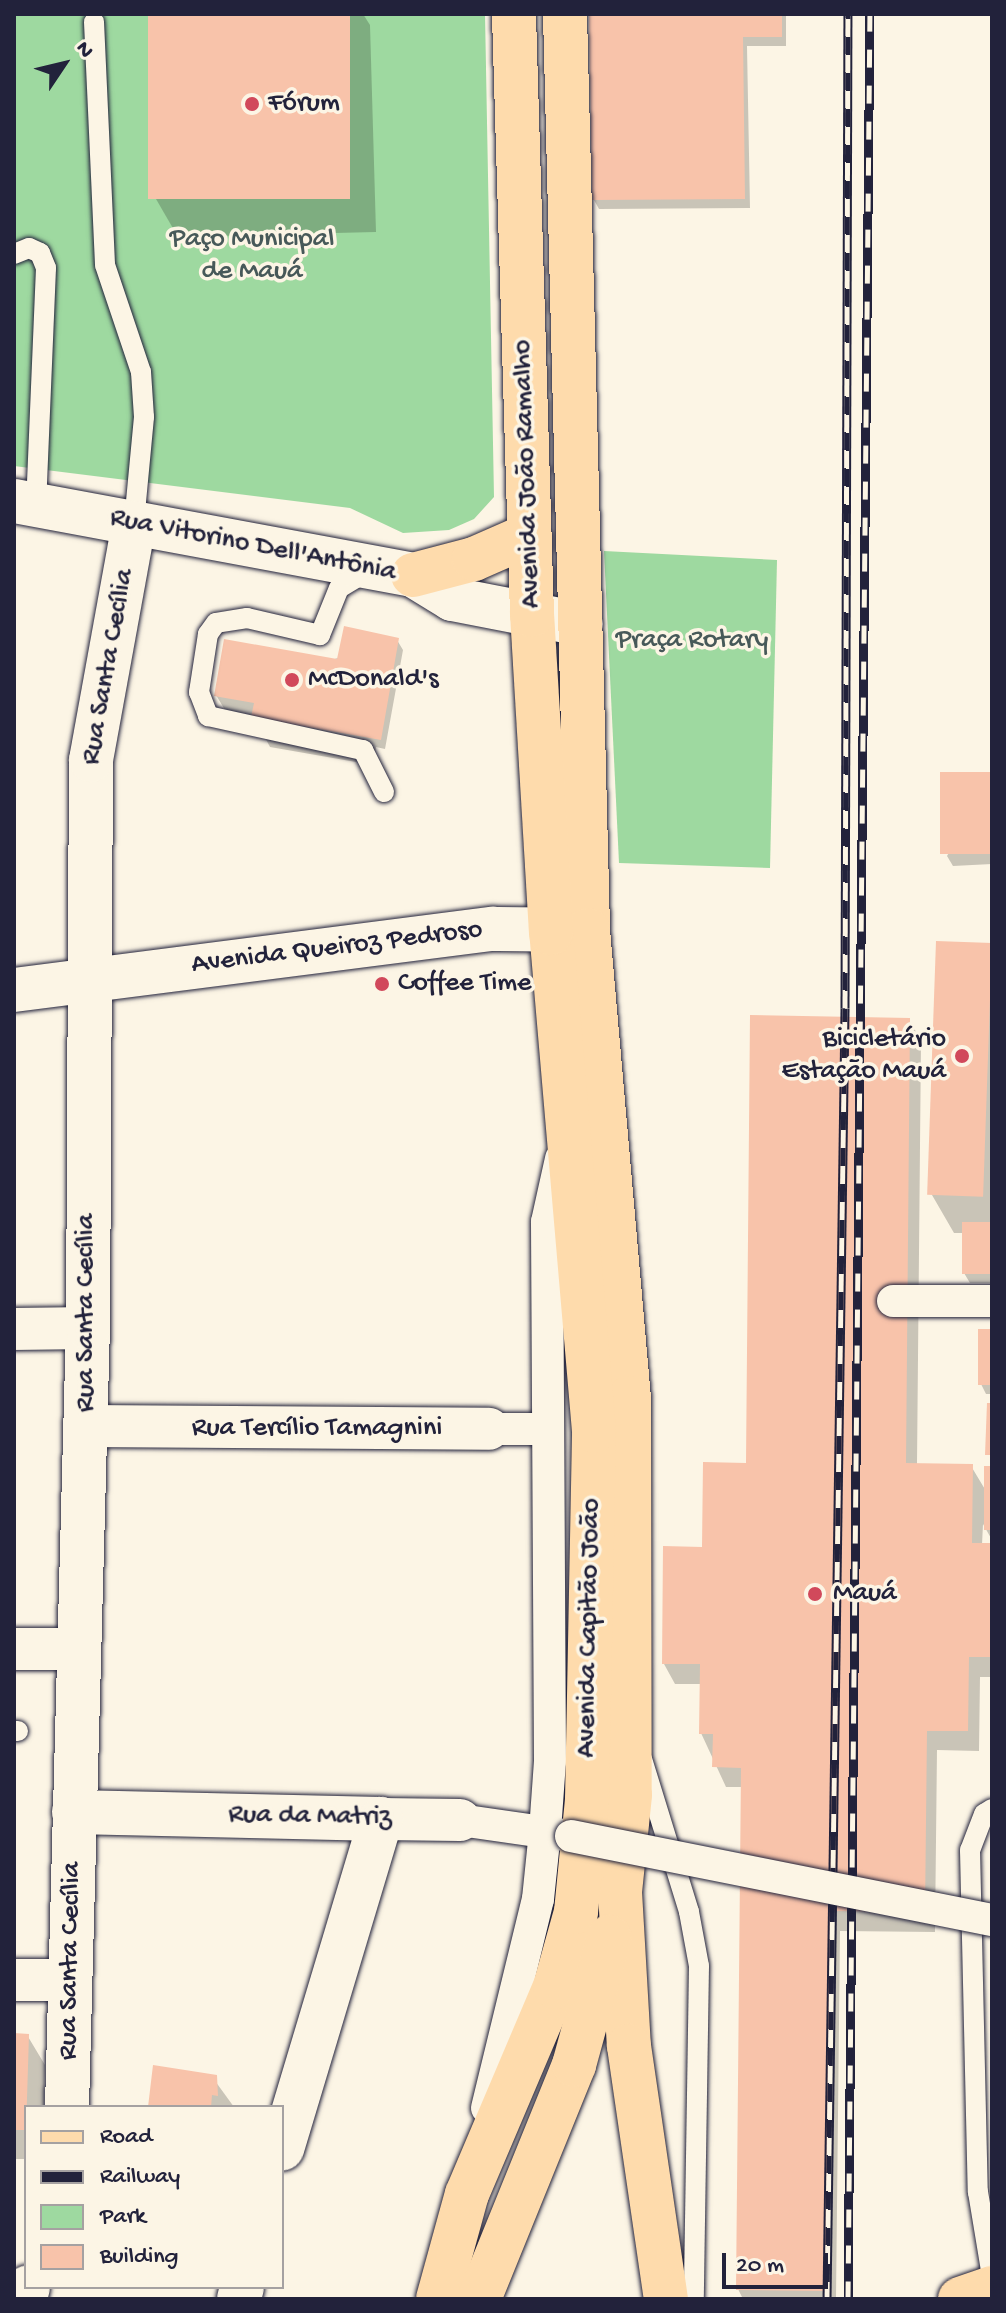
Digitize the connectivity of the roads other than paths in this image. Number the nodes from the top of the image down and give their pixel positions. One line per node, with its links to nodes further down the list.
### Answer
1 (514, 14): 8 (highway, Avenida João Ramalho)
2 (565, 14): 6 (highway, Avenida João Ramalho)
3 (94, 22): 7 (lane)
4 (14, 254): 5 (lane)
5 (25, 504): 7 (street, Rua Vitorino Dell'Antônia)
6 (580, 521): 8 (lane); 11 (highway, Avenida João Ramalho)
7 (134, 523): 9 (street, Rua Vitorino Dell'Antônia); 14 (street, Rua Santa Cecília)
8 (529, 535): 9 (highway); 10 (highway, Avenida João Ramalho)
9 (393, 572): 10 (street, Rua Vitorino Dell'Antônia); 12 (lane)
10 (532, 615): 11 (street, Rua Vitorino Dell'Antônia); 13 (highway, Avenida João Ramalho)
11 (581, 624): 13 (highway, Avenida João Ramalho)
12 (384, 792)
13 (569, 931): 14 (street, Avenida Queiroz Pedroso); 16 (highway, Avenida Capitão João); 26 (highway, Avenida Capitão João)
14 (87, 977): 15 (street, Avenida Queiroz Pedroso); 19 (street, Rua Santa Cecília)
15 (14, 990)
16 (567, 1132): 23 (street); 38 (highway, Avenida Capitão João)
17 (893, 1301): 18 (street)
18 (992, 1301)
19 (88, 1328): 20 (street); 21 (street, Rua Santa Cecília)
20 (14, 1329)
21 (86, 1426): 22 (street, Rua Tercílio Tamagnini); 25 (street, Rua Santa Cecília)
22 (489, 1429): 23 (street, Rua Tercílio Tamagnini)
23 (548, 1429): 31 (street)
24 (14, 1649): 25 (street)
25 (79, 1649): 28 (street, Rua Santa Cecília)
26 (629, 1725): 32 (highway, Avenida Capitão João); 43 (lane)
27 (992, 1809): 39 (lane)
28 (74, 1812): 29 (street, Rua da Matriz); 35 (street, Rua Santa Cecília)
29 (381, 1819): 30 (street, Rua da Matriz); 37 (street)
30 (460, 1820): 31 (street, Rua da Matriz)
31 (558, 1834): 33 (street, Rua da Matriz, bridge); 38 (street)
32 (620, 1892): 41 (highway); 42 (highway, Avenida Capitão João)
33 (992, 1920)
34 (14, 1980): 35 (street)
35 (71, 1980): 36 (street, Rua Santa Cecília)
36 (67, 2105)
37 (284, 2141)
38 (467, 2194): 40 (highway, Avenida Capitão João)
39 (985, 2280)
40 (438, 2299)
41 (479, 2299)
42 (666, 2299)
43 (694, 2299)

